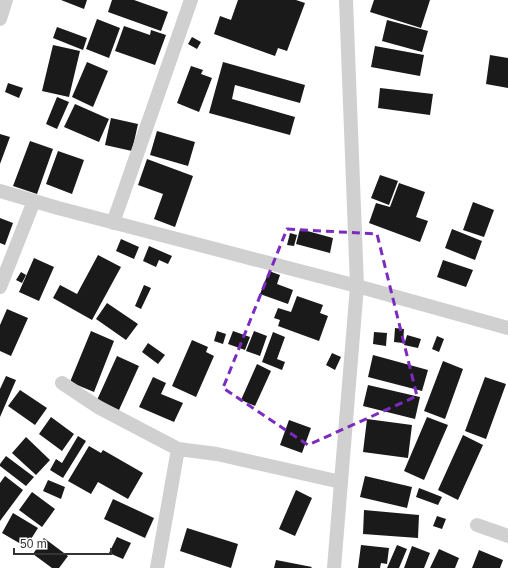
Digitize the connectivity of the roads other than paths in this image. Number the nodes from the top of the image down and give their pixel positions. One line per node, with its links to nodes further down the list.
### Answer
1 (6, 0): 4 (street)
2 (190, 0): 7 (street)
3 (346, 0): 8 (street)
4 (0, 19)
5 (0, 191): 6 (street)
6 (34, 201): 7 (street); 9 (street)
7 (113, 223): 8 (street)
8 (357, 286): 10 (street); 13 (street)
9 (0, 287)
10 (508, 328)
11 (62, 382): 12 (street)
12 (178, 449): 13 (street); 16 (street)
13 (341, 482): 17 (street)
14 (477, 525): 15 (street)
15 (508, 536)
16 (157, 568)
17 (334, 568)

